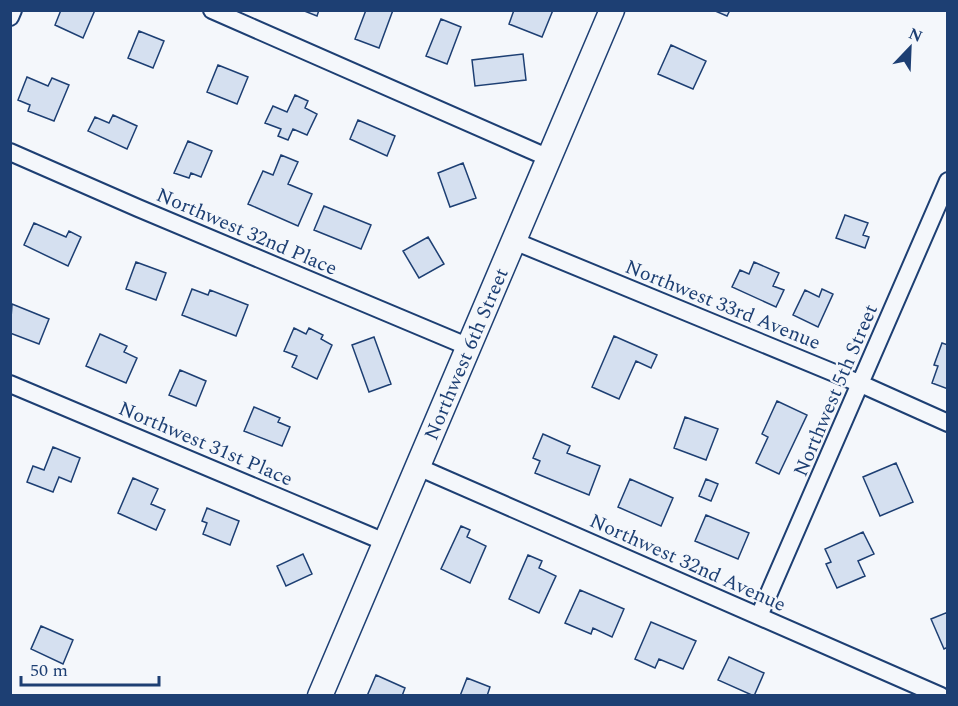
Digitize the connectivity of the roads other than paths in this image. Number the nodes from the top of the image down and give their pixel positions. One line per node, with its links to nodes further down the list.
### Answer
1 (13, 10): 4 (street)
2 (212, 10): 6 (street)
3 (612, 10): 6 (main road, Northwest 6th Street)
4 (10, 17)
5 (10, 152): 9 (street, Northwest 32nd Place)
6 (549, 158): 8 (main road, Northwest 6th Street)
7 (948, 181): 11 (street, Northwest 5th Street)
8 (514, 241): 9 (main road, Northwest 6th Street); 11 (street, Northwest 33rd Avenue)
9 (469, 347): 13 (main road, Northwest 6th Street)
10 (10, 384): 14 (street, Northwest 31st Place)
11 (861, 384): 12 (street, Northwest 33rd Avenue); 15 (street, Northwest 5th Street)
12 (948, 423)
13 (418, 467): 14 (main road, Northwest 6th Street); 15 (street, Northwest 32nd Avenue)
14 (385, 542): 16 (main road, Northwest 6th Street)
15 (759, 616): 17 (street, Northwest 32nd Avenue)
16 (320, 696)
17 (941, 696)

